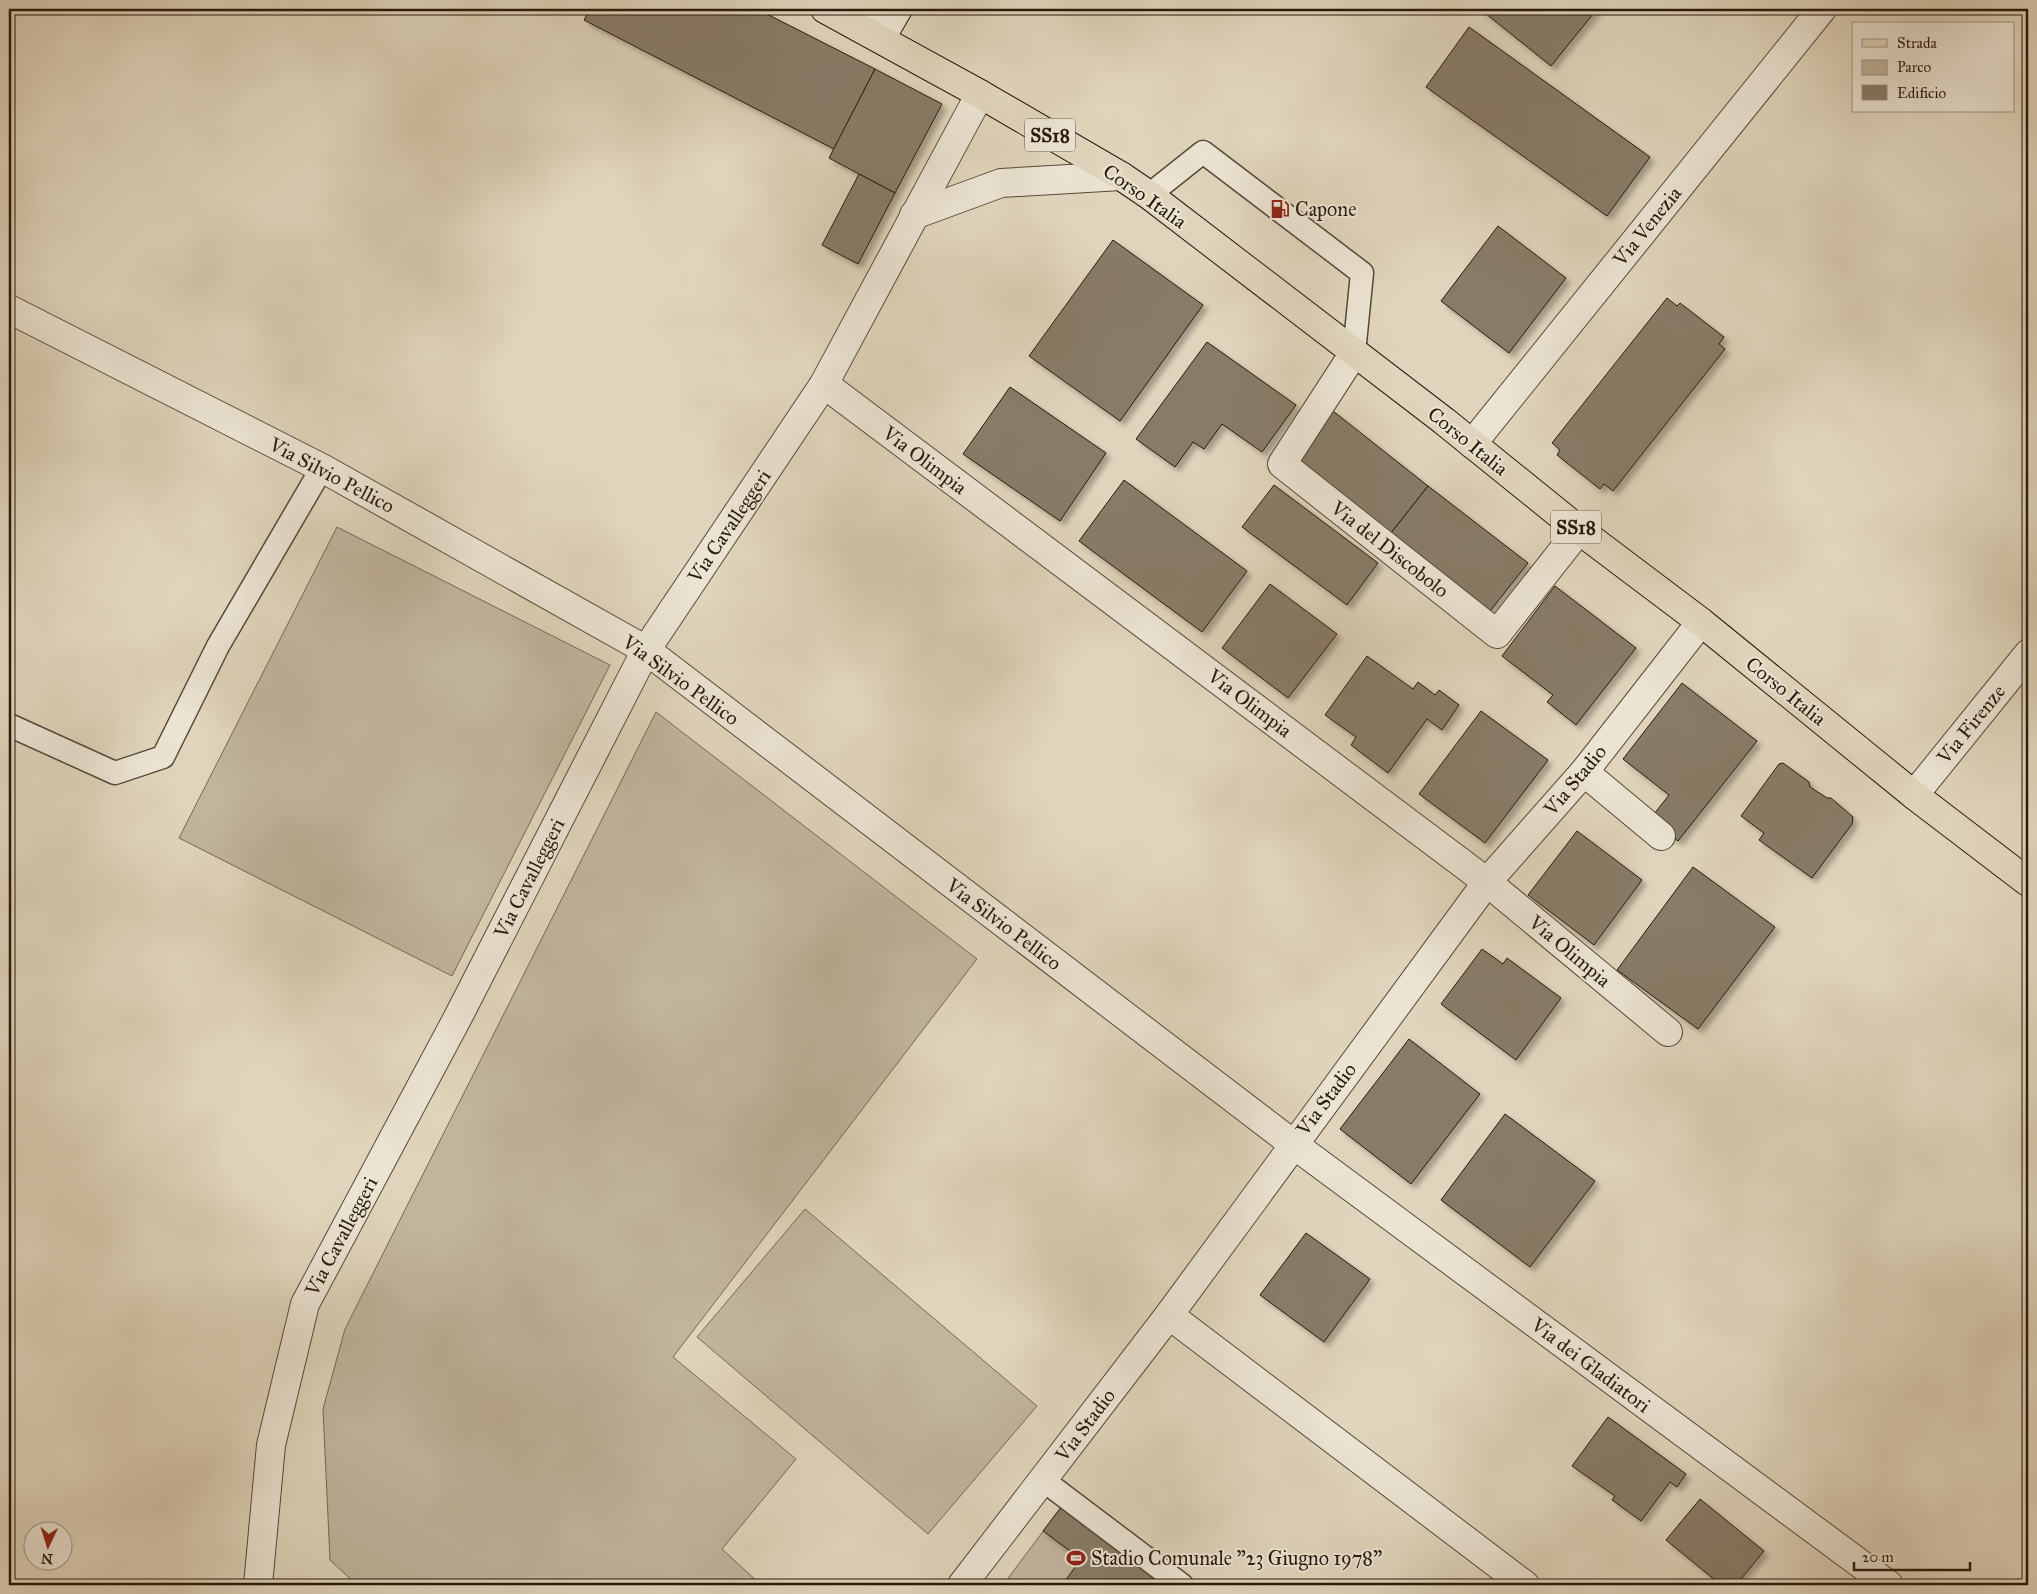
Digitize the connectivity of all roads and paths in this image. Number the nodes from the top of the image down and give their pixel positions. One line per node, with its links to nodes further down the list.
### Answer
1 (825, 9): 5 (main road, SS18)
2 (857, 9): 5 (street)
3 (898, 9): 5 (street)
4 (1822, 9): 13 (street, Via Venezia)
5 (881, 38): 6 (main road, Corso Italia / SS18)
6 (980, 94): 7 (main road, Corso Italia / SS18); 9 (street, Via Cavalleggeri)
7 (1121, 176): 8 (main road, Corso Italia / SS18); 9 (street)
8 (1149, 195): 11 (main road, Corso Italia / SS18); 11 (lane)
9 (914, 215): 12 (street, Via Cavalleggeri)
10 (9, 309): 14 (street, Via Silvio Pellico)
11 (1354, 353): 13 (main road, Corso Italia / SS18); 15 (street, Via del Discobolo)
12 (824, 384): 17 (street, Via Cavalleggeri); 23 (street, Via Olimpia)
13 (1472, 444): 15 (main road, Corso Italia / SS18)
14 (322, 468): 17 (street, Via Silvio Pellico); 19 (lane)
15 (1579, 530): 16 (main road, Corso Italia / SS18)
16 (1701, 622): 20 (street, Via Stadio); 21 (main road, Corso Italia / SS18)
17 (646, 650): 26 (street, Via Silvio Pellico); 29 (street, Via Cavalleggeri)
18 (2028, 654): 21 (street, Via Firenze)
19 (9, 725)
20 (1584, 772): 22 (street); 23 (street, Via Stadio)
21 (1914, 794): 24 (main road, Corso Italia / SS18)
22 (1661, 836)
23 (1488, 882): 25 (street, Via Olimpia); 26 (street, Via Stadio)
24 (2028, 882)
25 (1668, 1032)
26 (1293, 1144): 27 (street, Via Stadio); 33 (street, Via dei Gladiatori)
27 (1169, 1315): 28 (street, Via Stadio); 32 (street)
28 (1043, 1480): 30 (street, Via Stadio); 31 (lane)
29 (258, 1585)
30 (962, 1585)
31 (1182, 1585)
32 (1525, 1585)
33 (1889, 1585)

